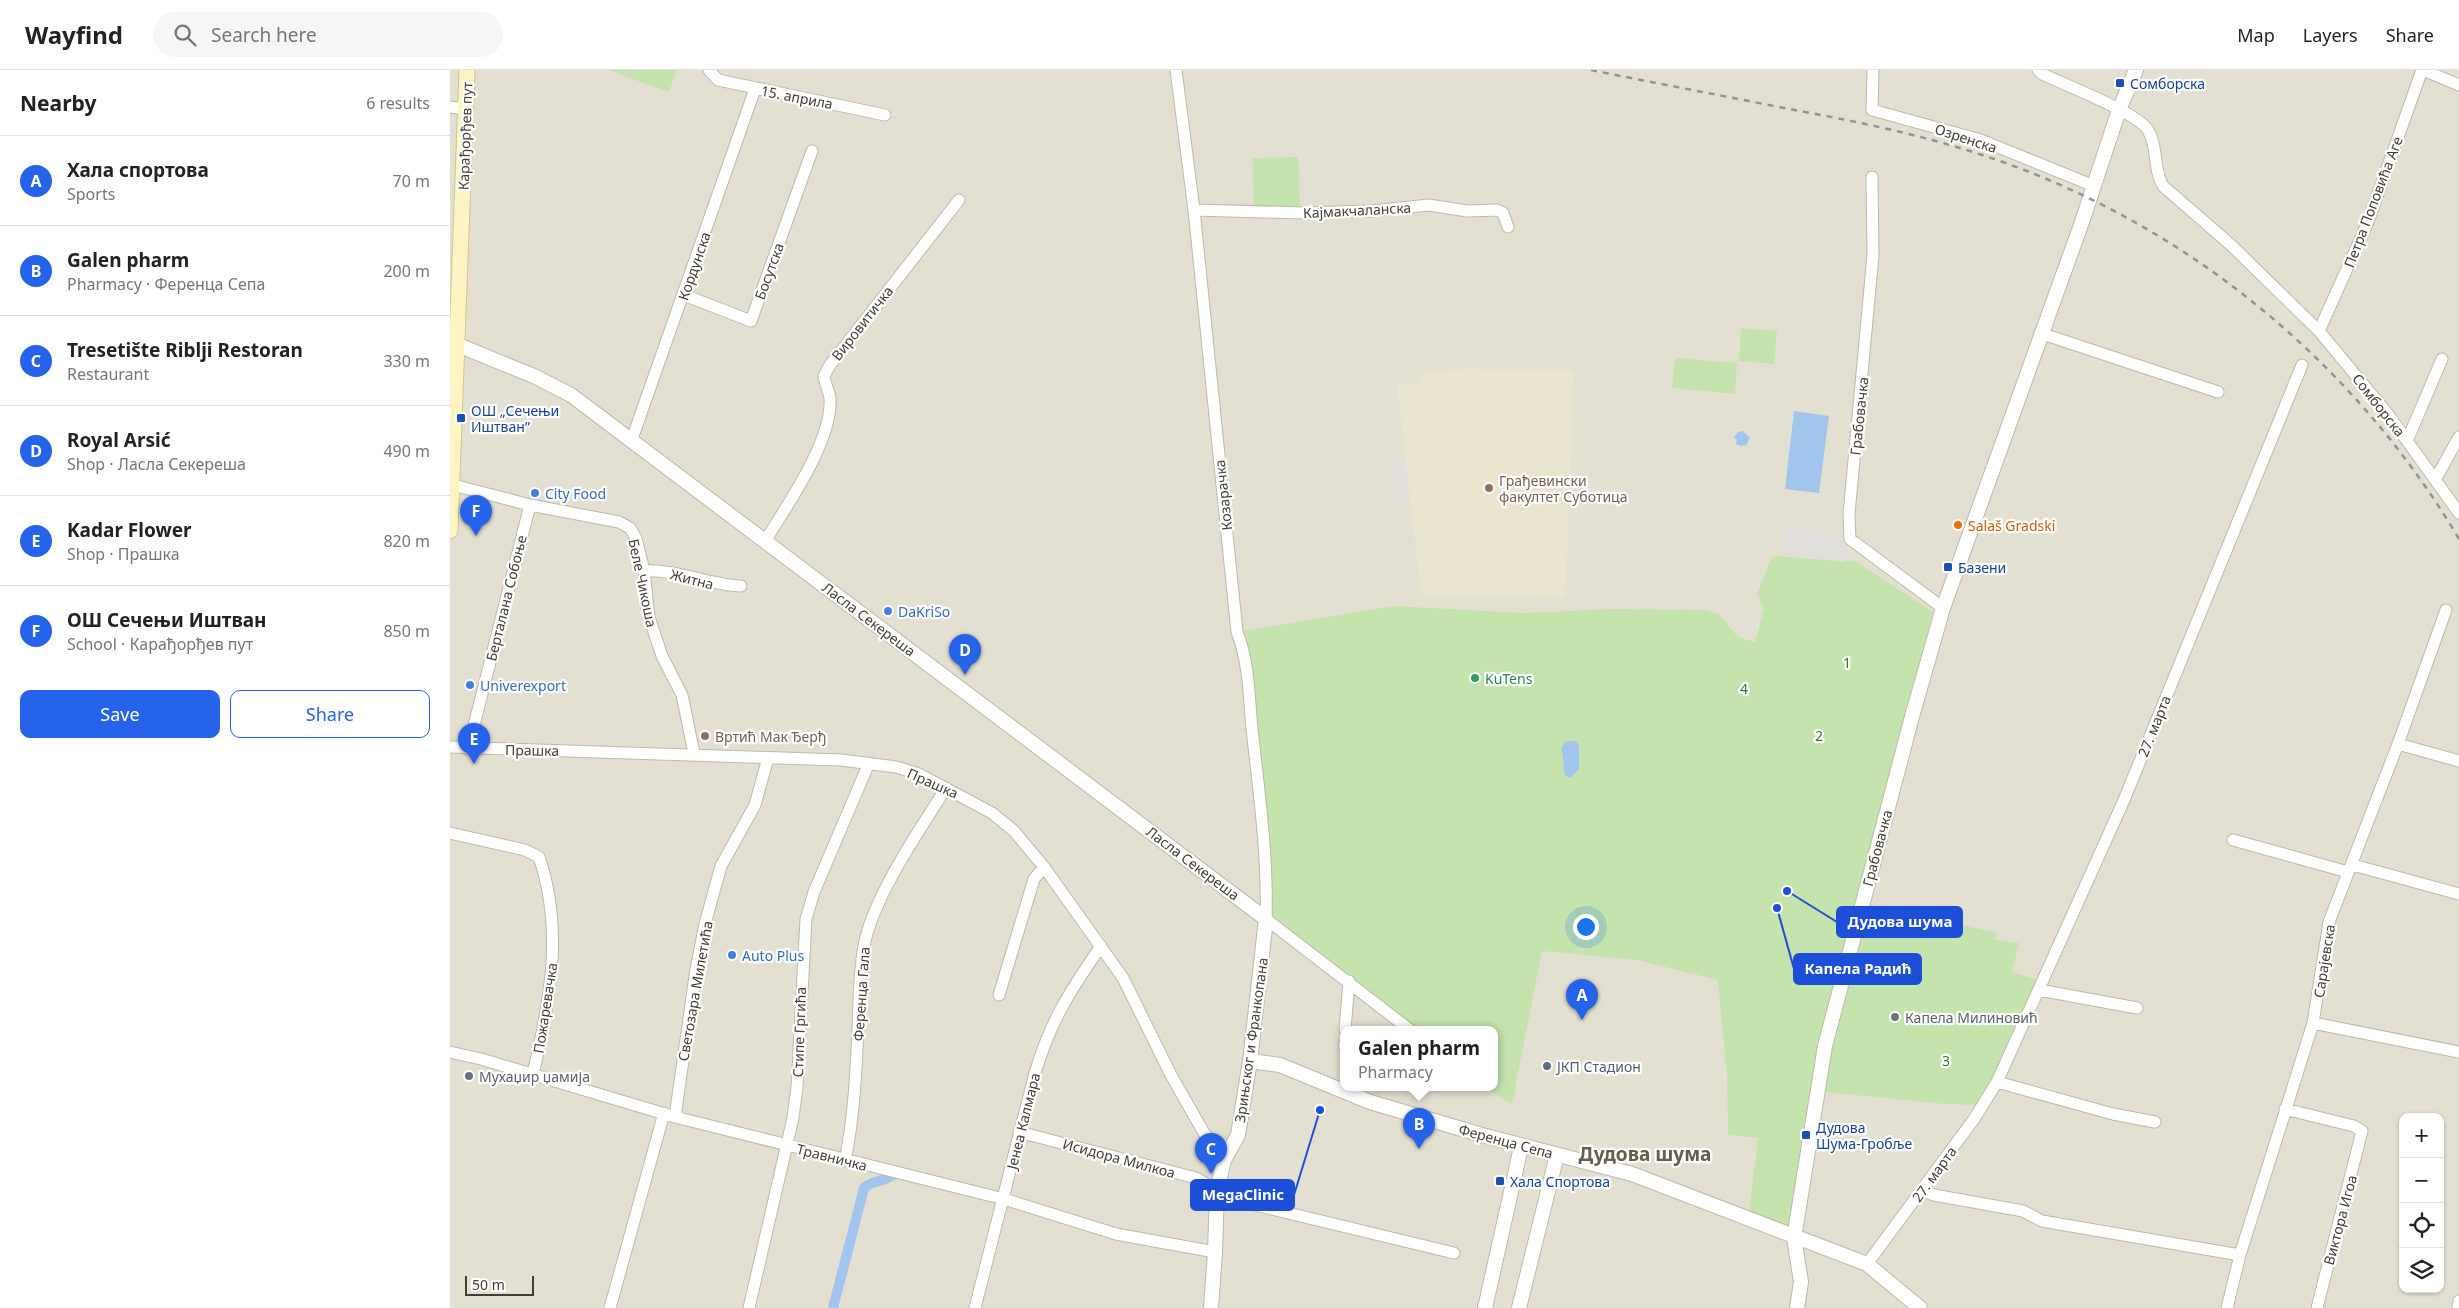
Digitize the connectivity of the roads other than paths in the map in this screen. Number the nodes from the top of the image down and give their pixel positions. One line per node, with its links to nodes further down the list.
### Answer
1 (466, 70): 11 (main road, Карађорђев пут)
2 (1176, 70): 18 (street, Козарачка)
3 (1873, 70): 16 (street, Озренска)
4 (2038, 70): 12 (street, Сомборска)
5 (2136, 70): 12 (street, Грабовачка)
6 (2423, 70): 8 (street); 21 (street, Петра Поповића Аге)
7 (709, 72): 9 (street, 15. априла)
8 (2459, 85)
9 (755, 89): 13 (street, 15. априла); 20 (street, Кордунска)
10 (450, 107): 11 (street)
11 (466, 109): 23 (main road, Карађорђев пут)
12 (2119, 110): 16 (street, Грабовачка); 21 (street, Сомборска)
13 (886, 115)
14 (812, 151): 20 (street, Босутска)
15 (1872, 177): 39 (street, Грабовачка)
16 (2094, 186): 22 (street, Грабовачка)
17 (959, 200): 36 (street, Вировитичка)
18 (1194, 210): 19 (street, Кајмакчаланска); 54 (street, Козарачка)
19 (1508, 227)
20 (684, 295): 29 (street, Кордунска)
21 (2319, 331): 28 (street, Сомборска)
22 (2040, 333): 26 (street); 39 (street, Грабовачка)
23 (454, 345): 29 (street, Ласла Секереша); 31 (main road, Карађорђев пут)
24 (2442, 359): 28 (street)
25 (2302, 365): 57 (street, 27. марта)
26 (2218, 392)
27 (2459, 437): 30 (street)
28 (2407, 441): 30 (street, Сомборска)
29 (631, 442): 36 (street, Ласла Секереша)
30 (2435, 480): 33 (street, Сомборска)
31 (453, 485): 32 (street, Беле Чикоша); 34 (main road, Карађорђев пут)
32 (530, 505): 37 (street, Беле Чикоша); 43 (street, Берталана Собоње)
33 (2459, 513)
34 (450, 518): 35 (main road, Карађорђев пут)
35 (450, 531)
36 (765, 541): 54 (street, Ласла Секереша)
37 (644, 571): 38 (street, Житна); 44 (street, Беле Чикоша)
38 (741, 586)
39 (1943, 608): 83 (street, Грабовачка)
40 (2446, 610): 41 (street, Сарајевска)
41 (2398, 744): 46 (street); 52 (street, Сарајевска)
42 (450, 747): 43 (street, Прашка)
43 (468, 749): 44 (street, Прашка)
44 (694, 753): 45 (street, Прашка)
45 (768, 758): 47 (street, Прашка); 72 (street, Светозара Милетића)
46 (2459, 761)
47 (869, 763): 48 (street, Прашка); 75 (street, Стипе Гргића)
48 (946, 788): 51 (street, Прашка); 79 (street, Ференца Гала)
49 (450, 832): 66 (street, Пожаревачка)
50 (2233, 840): 52 (street)
51 (1044, 867): 55 (street, Прашка); 58 (street)
52 (2350, 868): 53 (street); 60 (street, Сарајевска)
53 (2459, 894)
54 (1266, 918): 56 (street); 65 (street, Зрињског и Франкопана)
55 (1102, 946): 74 (street, Јенеа Калмара); 78 (street, Прашка)
56 (1349, 981): 61 (street); 62 (street)
57 (2039, 990): 59 (street); 67 (street, 27. марта)
58 (999, 995)
59 (2137, 1008)
60 (2313, 1024): 64 (street); 70 (street, Сарајевска)
61 (1345, 1026)
62 (1405, 1026)
63 (450, 1052): 66 (street, Травничка)
64 (2459, 1052)
65 (1250, 1060): 68 (street, Ференца Сепа); 78 (street, Зрињског и Франкопана)
66 (533, 1074): 71 (street, Травничка)
67 (1997, 1082): 73 (street); 81 (street, 27. марта)
68 (1340, 1090)
69 (1342, 1091): 76 (street, Ференца Сепа)
70 (2285, 1109): 86 (street, Сарајевска); 98 (street, Виктора Игоа)
71 (664, 1113): 72 (street, Травничка); 89 (street)
72 (675, 1116): 75 (street, Травничка)
73 (2155, 1122)
74 (1019, 1132): 80 (street, Исидора Милкоа); 82 (street, Јенеа Калмара)
75 (788, 1146): 79 (street, Травничка); 90 (street, Стипе Гргића)
76 (1521, 1147): 77 (street, Ференца Сепа); 93 (street)
77 (1557, 1155): 83 (street, Ференца Сепа); 94 (street)
78 (1224, 1160): 80 (street, Зрињског и Франкопана)
79 (845, 1161): 82 (street, Травничка)
80 (1217, 1190): 84 (street, Зрињског и Франкопана); 85 (street, Исидора Милкоа)
81 (1922, 1191): 86 (street); 87 (street, 27. марта)
82 (1004, 1200): 84 (street, Травничка); 91 (street, Јенеа Калмара)
83 (1794, 1238): 87 (street, Ференца Сепа); 95 (street)
84 (1216, 1252): 92 (street, Зрињског и Франкопана)
85 (1454, 1253)
86 (2240, 1255): 97 (street, Сарајевска)
87 (1867, 1264): 96 (street, Ференца Сепа)
88 (2459, 1301): 99 (street)
89 (610, 1308)
90 (749, 1308)
91 (975, 1308)
92 (1211, 1308)
93 (1484, 1308)
94 (1520, 1308)
95 (1797, 1308)
96 (1920, 1308)
97 (2227, 1308)
98 (2317, 1308)
99 (2458, 1308)

